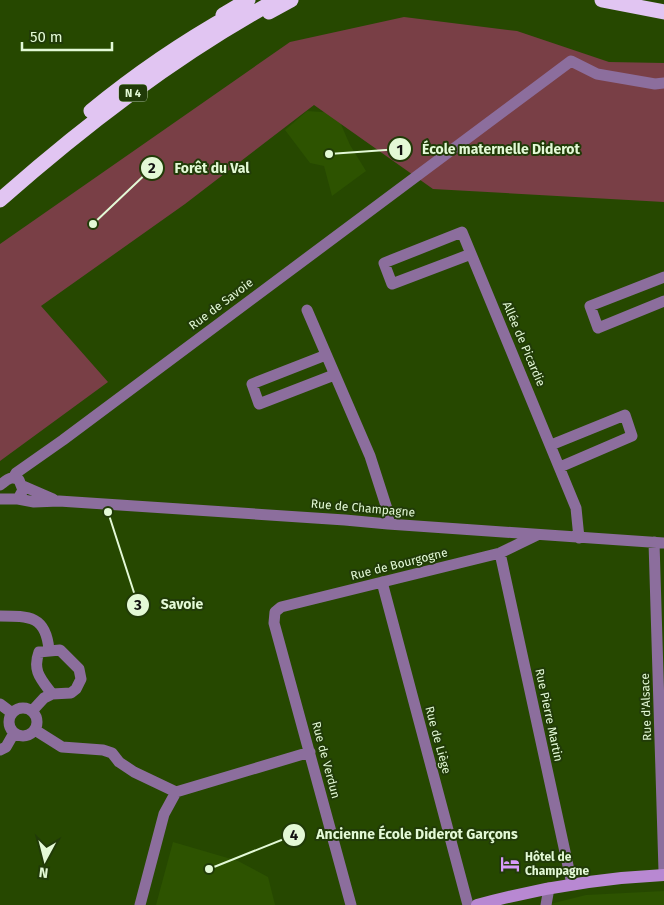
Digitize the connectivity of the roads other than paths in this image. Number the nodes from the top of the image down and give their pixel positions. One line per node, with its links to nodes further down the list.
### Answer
1 (248, 0): 7 (highway, N 4)
2 (259, 0): 7 (highway, N 4)
3 (277, 0): 7 (highway, N 4)
4 (291, 0): 7 (highway, N 4)
5 (602, 0): 6 (highway)
6 (664, 12)
7 (161, 65): 9 (highway, N 4); 10 (highway, N 4)
8 (664, 83): 19 (street, Rue de Savoie)
9 (0, 186)
10 (0, 200)
11 (471, 254): 11 (street, Allée de Picardie); 17 (street, Allée de Picardie)
12 (664, 277): 13 (street)
13 (664, 302)
14 (307, 310): 15 (street)
15 (326, 355): 16 (street); 16 (street)
16 (334, 375): 22 (street)
17 (551, 445): 18 (street, Allée de Picardie); 18 (street)
18 (560, 467): 24 (street, Allée de Picardie)
19 (12, 483): 20 (street); 20 (street, Rue de Savoie); 21 (street, Rue de Champagne)
20 (9, 499): 21 (street, Rue de Champagne)
21 (59, 501): 22 (street, Rue de Champagne)
22 (388, 524): 23 (street, Rue de Champagne)
23 (539, 534): 24 (street, Rue de Champagne); 26 (street, Rue de Bourgogne)
24 (579, 538): 25 (street, Rue de Champagne)
25 (659, 543): 35 (street, Rue d'Alsace)
26 (500, 553): 27 (street, Rue de Bourgogne); 42 (street, Rue Pierre Martin)
27 (382, 582): 29 (street, Rue de Bourgogne); 47 (street, Rue de Liège)
28 (0, 616): 30 (street)
29 (274, 623): 39 (street, Rue de Verdun)
30 (49, 650): 31 (street); 31 (street)
31 (52, 694): 33 (street)
32 (0, 704): 34 (street)
33 (32, 711): 34 (street); 36 (street)
34 (12, 713): 37 (street)
35 (662, 714): 41 (street, Rue d'Alsace)
36 (34, 730): 37 (street); 40 (street)
37 (14, 733): 38 (street)
38 (0, 750)
39 (310, 752): 40 (street); 46 (street, Rue de Verdun)
40 (176, 792): 45 (street)
41 (664, 873): 42 (main road)
42 (572, 884): 43 (main road)
43 (548, 888): 44 (main road); 49 (street)
44 (514, 900): 48 (main road)
45 (140, 905)
46 (351, 905)
47 (468, 905)
48 (477, 905)
49 (546, 905)

